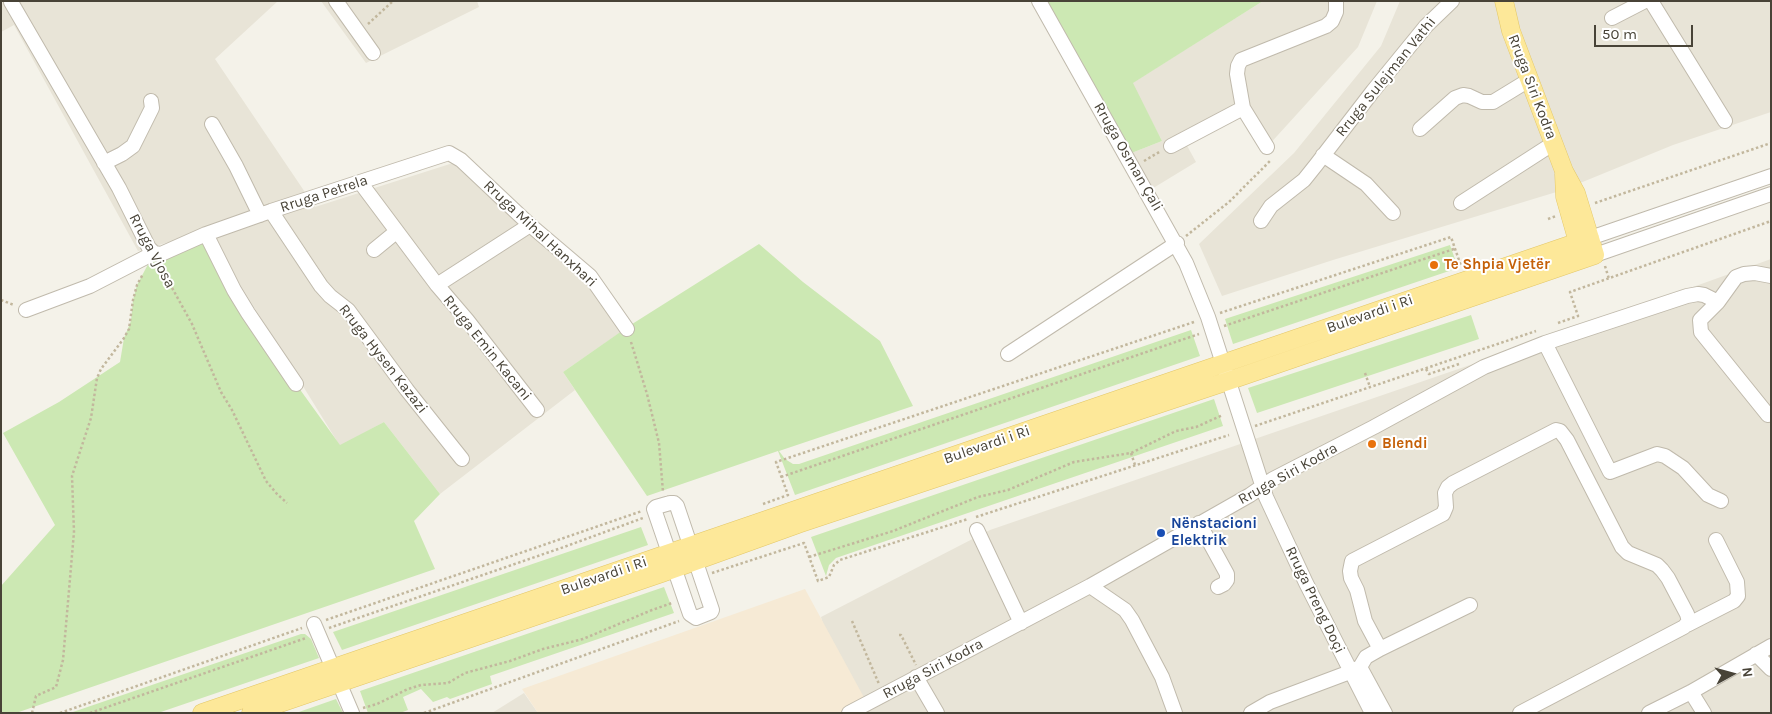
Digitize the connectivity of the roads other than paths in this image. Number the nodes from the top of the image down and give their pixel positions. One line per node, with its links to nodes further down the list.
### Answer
1 (11, 1): 9 (street); 23 (street, Rruga Vjosa)
2 (336, 1): 11 (street)
3 (1039, 1): 34 (street, Rruga Osman Çali)
4 (1336, 1): 14 (street)
5 (1452, 1): 21 (street, Rruga Sulejman Vathi)
6 (1504, 1): 12 (main road, Rruga Siri Kodra)
7 (1645, 1): 10 (street)
8 (1651, 1): 15 (street)
9 (1, 8)
10 (1612, 18)
11 (373, 53)
12 (1529, 80): 17 (street); 18 (main road, Rruga Siri Kodra)
13 (152, 101): 23 (street)
14 (1244, 108): 19 (street); 20 (street)
15 (1725, 121)
16 (212, 124): 29 (street, Rruga Hysen Kazazi)
17 (1420, 129)
18 (1554, 143): 27 (street); 35 (main road, Rruga Siri Kodra)
19 (1171, 146)
20 (1267, 147)
21 (1323, 154): 28 (street); 30 (street, Rruga Sulejman Vathi)
22 (442, 155): 25 (street, Rruga Petrela); 31 (street, Rruga Mihal Hanxhari)
23 (104, 163): 37 (street, Rruga Vjosa)
24 (1771, 176): 35 (street, Bulevardi i Ri)
25 (360, 182): 29 (street, Rruga Petrela); 32 (street, Rruga Emin Kacani)
26 (1771, 194): 35 (street, Bulevardi i Ri)
27 (1462, 203)
28 (1393, 212)
29 (266, 213): 33 (street, Rruga Petrela); 49 (street, Rruga Hysen Kazazi)
30 (1261, 221)
31 (530, 225): 39 (street, Rruga Emin Kacani); 42 (street, Rruga Mihal Hanxhari)
32 (396, 232): 36 (street); 39 (street, Rruga Emin Kacani)
33 (206, 234): 37 (street, Rruga Petrela); 46 (street)
34 (1177, 243): 44 (street); 45 (street, Rruga Osman Çali)
35 (1586, 248): 45 (main road, Bulevardi i Ri)
36 (374, 250)
37 (154, 253): 41 (street, Rruga Petrela)
38 (1771, 276): 40 (street)
39 (437, 285): 47 (street, Rruga Emin Kacani)
40 (1718, 302): 43 (street, Rruga Siri Kodra); 48 (street)
41 (26, 310)
42 (627, 329)
43 (1545, 343): 50 (street, Rruga Siri Kodra); 51 (street)
44 (1008, 354)
45 (1225, 373): 50 (street, Rruga Preng Doçi); 55 (main road, Bulevardi i Ri)
46 (296, 384)
47 (537, 410)
48 (1768, 415)
49 (462, 459)
50 (1261, 486): 52 (street, Rruga Siri Kodra); 67 (street, Rruga Preng Doçi)
51 (1721, 501)
52 (1199, 523): 57 (street, Rruga Siri Kodra); 58 (street)
53 (977, 530): 60 (street)
54 (1716, 540): 61 (street)
55 (693, 554): 56 (main road, Bulevardi i Ri); 56 (street); 56 (street)
56 (672, 561): 68 (main road, Bulevardi i Ri)
57 (1090, 586): 60 (street, Rruga Siri Kodra); 76 (street)
58 (1218, 587)
59 (1470, 605): 64 (street)
60 (1021, 623): 69 (street, Rruga Siri Kodra)
61 (1687, 624): 64 (street); 80 (street)
62 (312, 630): 68 (street)
63 (1771, 646): 65 (street)
64 (1380, 650): 67 (street)
65 (1756, 654): 66 (street); 70 (street)
66 (1771, 669)
67 (1355, 670): 77 (street); 78 (street, Rruga Preng Doçi); 79 (street)
68 (336, 676): 71 (street); 72 (main road, Bulevardi i Ri); 73 (main road, Bulevardi i Ri)
69 (919, 676): 74 (street, Rruga Siri Kodra); 75 (street)
70 (1691, 692): 81 (street); 82 (street)
71 (356, 711)
72 (202, 713)
73 (251, 713)
74 (849, 713)
75 (937, 713)
76 (1175, 713)
77 (1250, 713)
78 (1372, 713)
79 (1385, 713)
80 (1520, 713)
81 (1649, 713)
82 (1704, 713)

